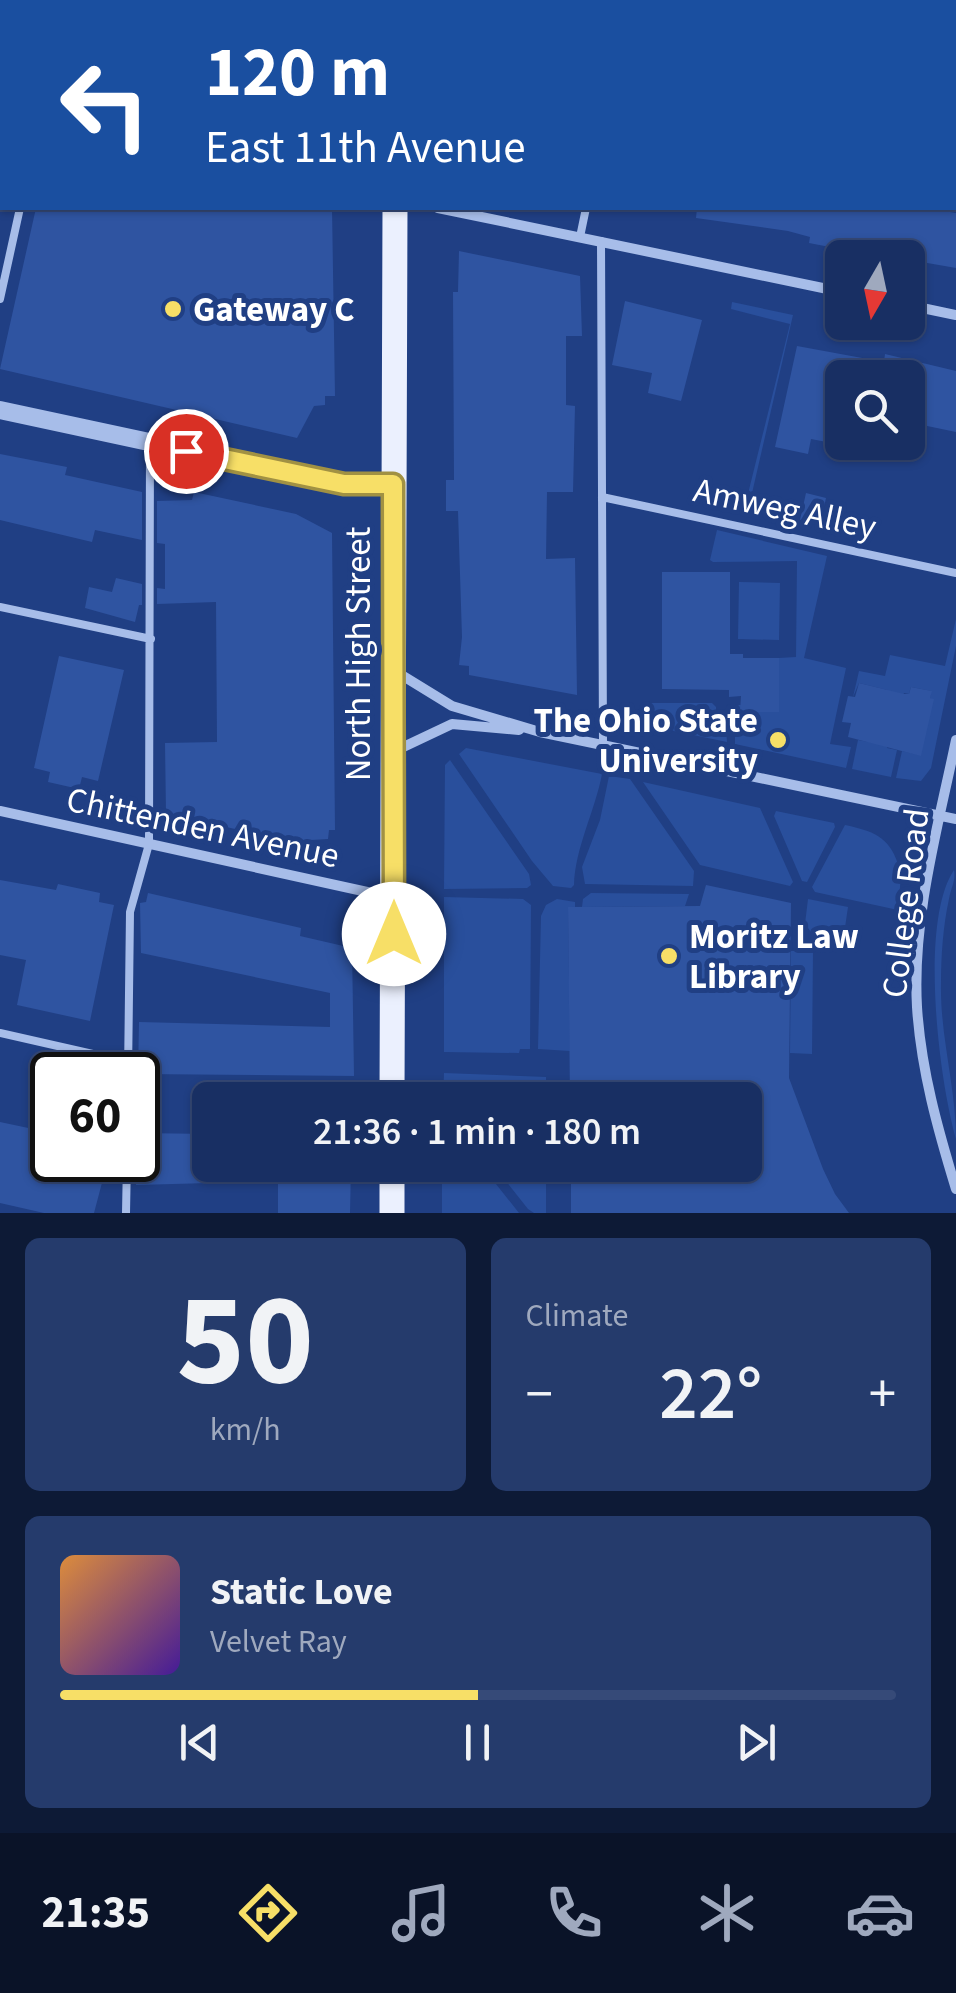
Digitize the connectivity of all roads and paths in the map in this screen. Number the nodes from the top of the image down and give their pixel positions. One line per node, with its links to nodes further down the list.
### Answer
1 (20, 210): 8 (lane)
2 (395, 210): 13 (main road, North High Street)
3 (448, 210): 5 (street)
4 (586, 210): 5 (lane)
5 (580, 237): 6 (street)
6 (601, 242): 7 (street); 14 (lane)
7 (825, 288)
8 (0, 298)
9 (925, 310): 10 (street)
10 (956, 316)
11 (0, 410): 12 (street)
12 (150, 443): 13 (street); 17 (lane)
13 (393, 484): 18 (main road, North High Street)
14 (602, 497): 15 (lane, Amweg Alley); 21 (lane)
15 (956, 573)
16 (0, 607): 17 (lane)
17 (151, 640): 26 (lane)
18 (395, 671): 19 (street); 22 (main road, North High Street)
19 (540, 732): 21 (street); 22 (street)
20 (956, 740): 24 (street, College Road)
21 (603, 744): 24 (street)
22 (394, 752): 27 (main road, North High Street)
23 (0, 811): 26 (street, Chittenden Avenue)
24 (941, 816): 25 (street); 34 (street, College Road)
25 (956, 819)
26 (149, 844): 27 (street, Chittenden Avenue); 30 (lane)
27 (394, 898): 31 (main road, North High Street)
28 (0, 1033): 29 (lane)
29 (84, 1052)
30 (128, 1052)
31 (392, 1082)
32 (127, 1182): 35 (lane)
33 (392, 1182): 36 (main road)
34 (956, 1189)
35 (126, 1213)
36 (392, 1213)

